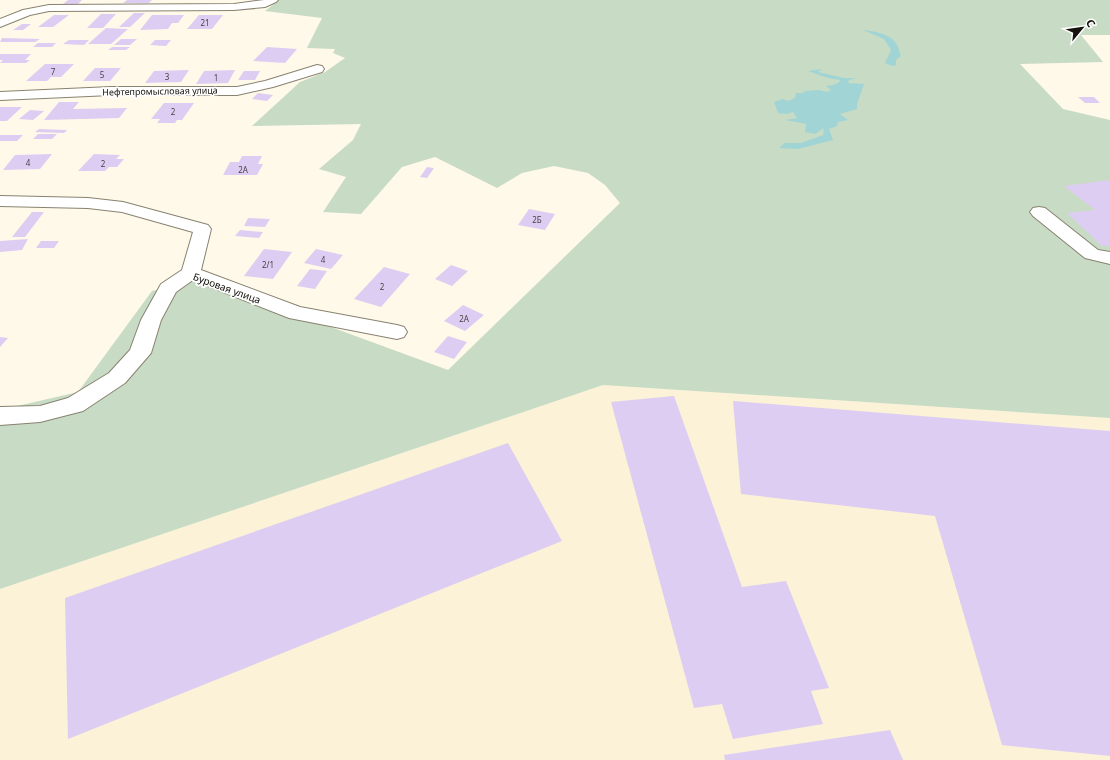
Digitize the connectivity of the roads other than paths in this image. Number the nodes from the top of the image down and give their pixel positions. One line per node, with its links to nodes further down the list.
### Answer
1 (272, 0): 2 (street)
2 (0, 23)
3 (318, 69): 4 (street, Нефтепромысловая улица)
4 (0, 96)
5 (0, 201): 8 (street)
6 (1039, 212): 7 (street)
7 (1110, 258)
8 (191, 273): 9 (street, Буровая улица); 10 (street, Буровая улица)
9 (397, 332)
10 (0, 416)

